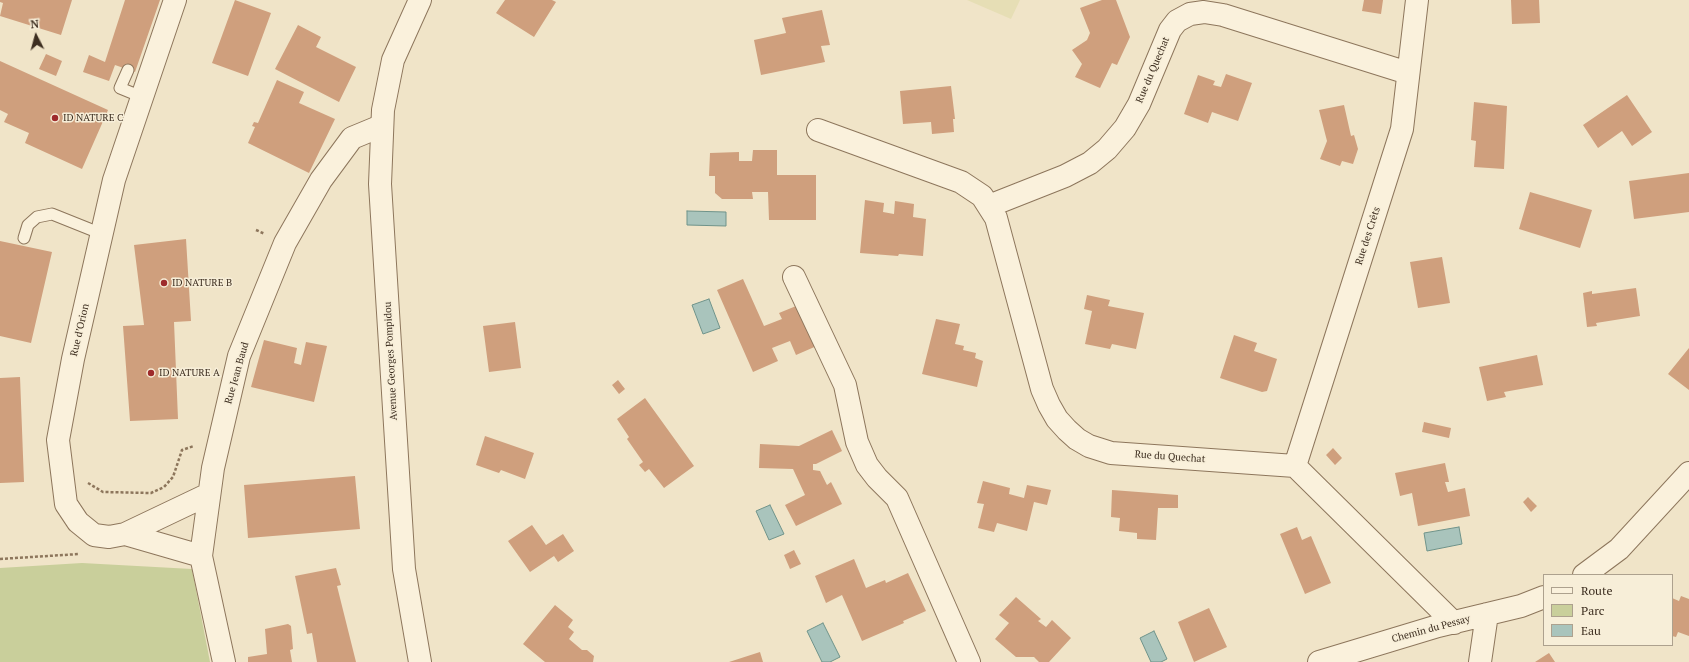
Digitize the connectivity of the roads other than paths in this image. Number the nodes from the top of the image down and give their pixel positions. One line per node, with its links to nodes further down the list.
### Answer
1 (175, 0): 6 (street, Rue d’Orion)
2 (420, 0): 7 (street, Avenue Georges Pompidou)
3 (1416, 0): 5 (street, Rue des Crêts)
4 (128, 70): 6 (lane)
5 (1408, 73): 9 (street, Rue du Quechat); 13 (street, Rue des Crêts)
6 (142, 97): 10 (street, Rue d’Orion)
7 (381, 126): 15 (street, Rue Jean Baud); 23 (street, Avenue Georges Pompidou)
8 (818, 130): 9 (street, Rue du Quechat)
9 (989, 206): 13 (street, Rue du Quechat)
10 (102, 234): 11 (lane); 16 (street, Rue d’Orion)
11 (24, 238)
12 (794, 276): 24 (street)
13 (1295, 466): 21 (street)
14 (1689, 473): 18 (street)
15 (209, 494): 16 (street, Rue d’Orion); 17 (street, Rue Jean Baud)
16 (125, 534): 17 (street)
17 (201, 556): 22 (street, Rue Jean Baud)
18 (1585, 574)
19 (1543, 597): 20 (street, Chemin du Pessay)
20 (1487, 614): 21 (street, Chemin du Pessay); 26 (street)
21 (1454, 623): 25 (street, Chemin du Pessay)
22 (224, 662)
23 (420, 662)
24 (969, 662)
25 (1319, 662)
26 (1480, 662)

